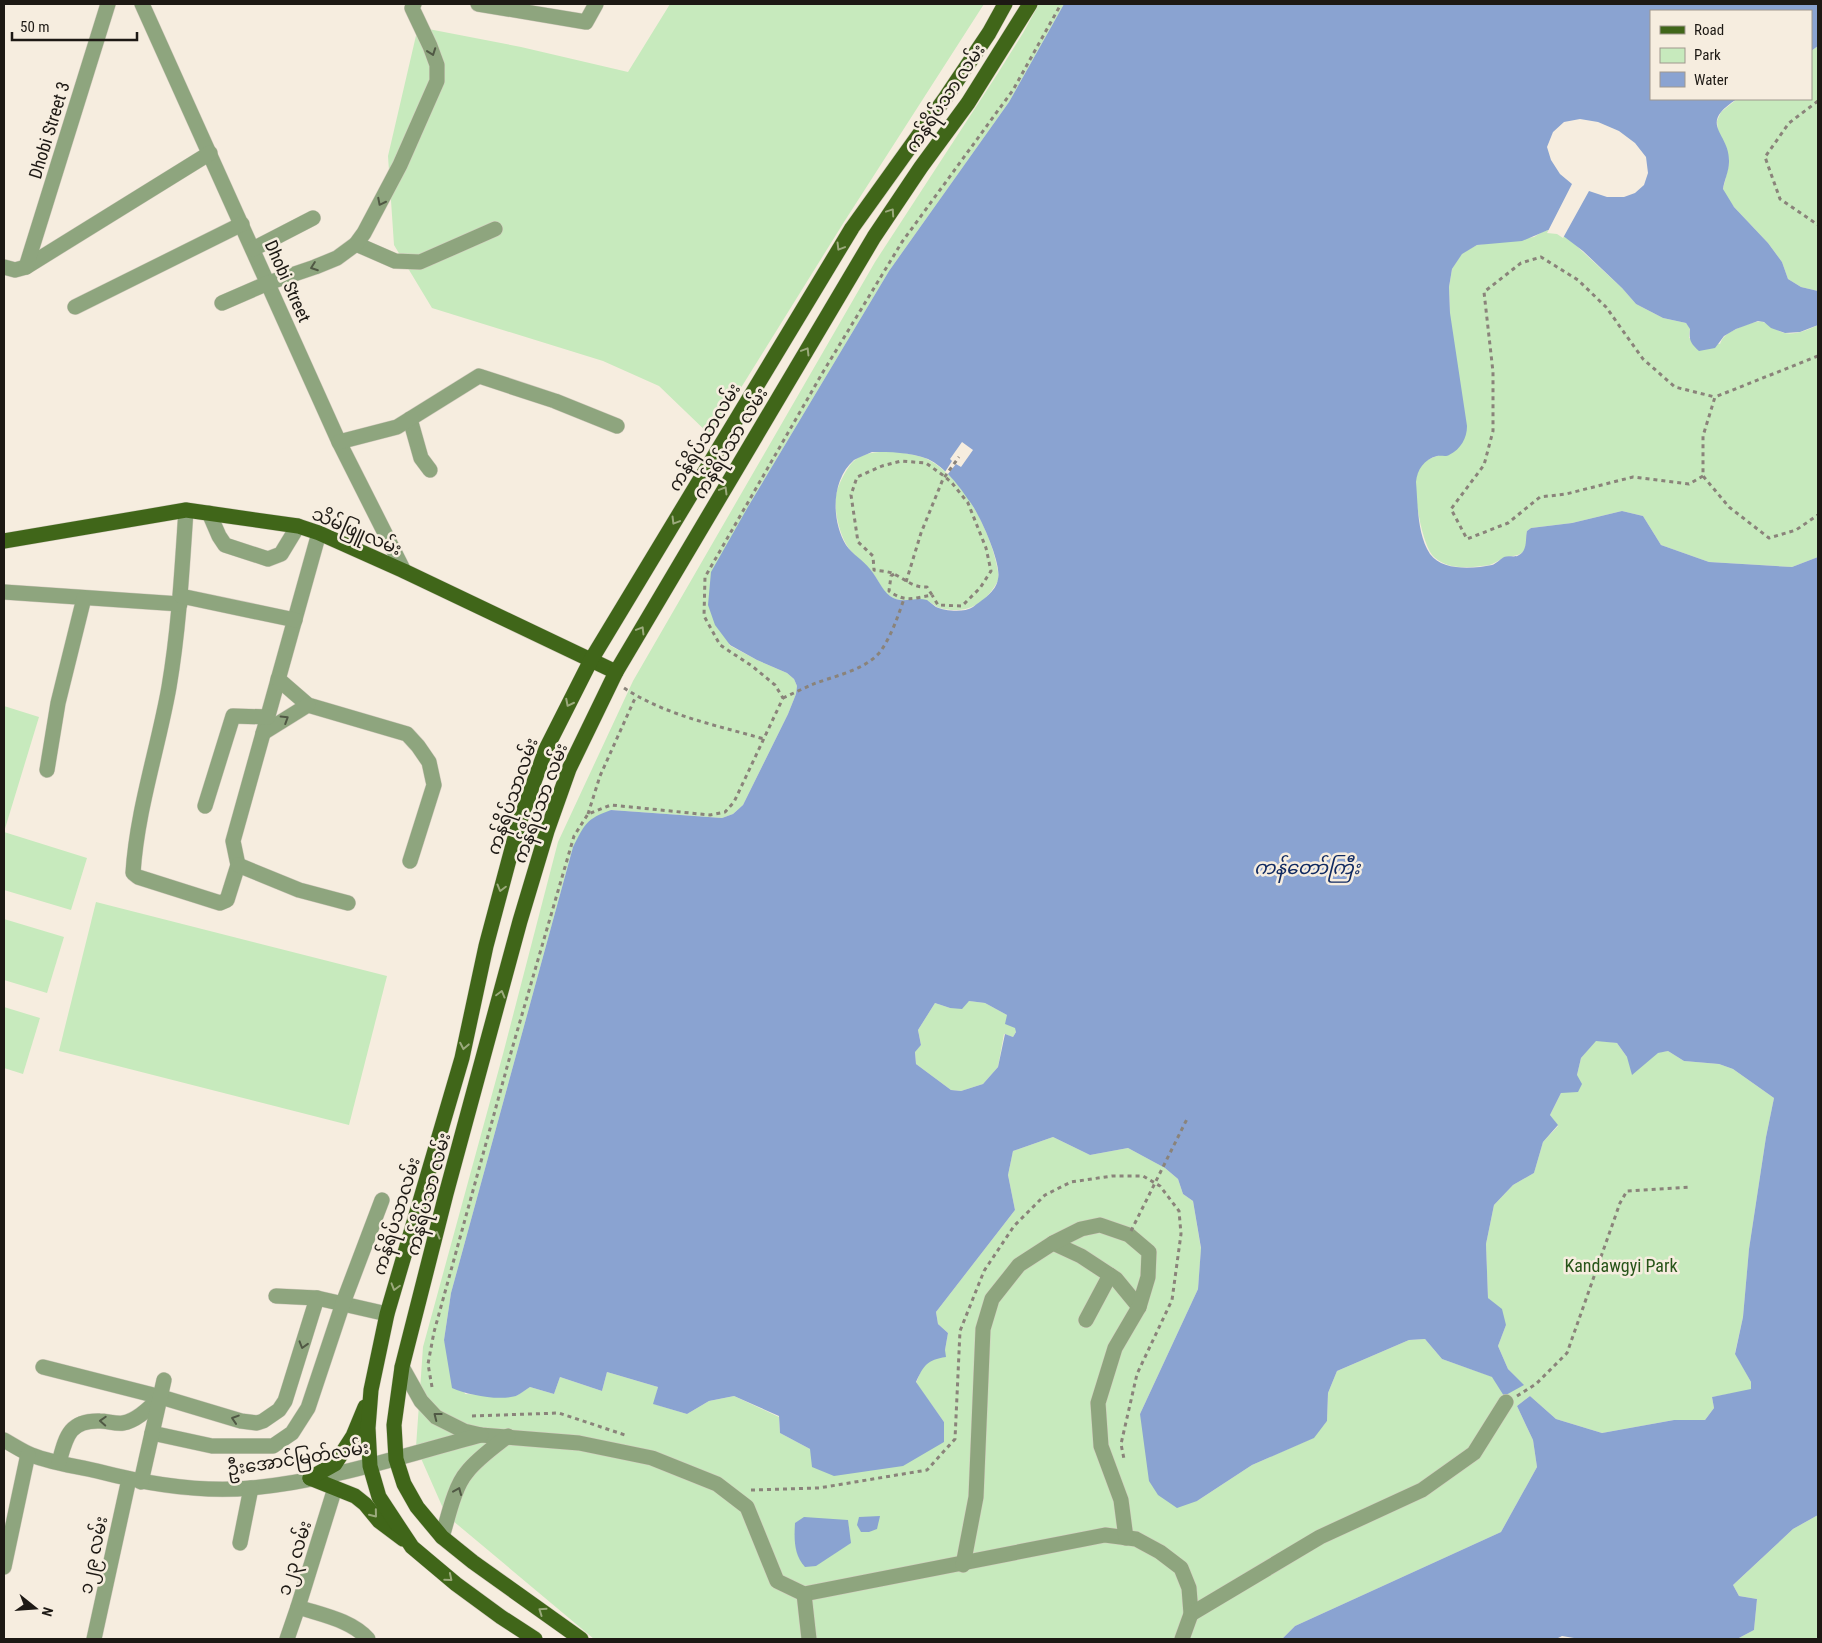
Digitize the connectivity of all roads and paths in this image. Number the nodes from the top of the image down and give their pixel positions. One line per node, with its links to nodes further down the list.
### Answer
1 (108, 4): 17 (street, Dhobi Street 3)
2 (142, 4): 10 (street, Dhobi Street)
3 (414, 4): 15 (street, one-way to 15)
4 (478, 4): 5 (street)
5 (596, 4)
6 (1005, 4): 45 (main road, ကန်ရိပ်သာလမ်း, one-way to 45)
7 (1030, 4): 46 (main road, ကန်ရိပ်သာ လမ်း, one-way to 7)
8 (1061, 4): 49 (path)
9 (1818, 102): 13 (path)
10 (210, 154): 12 (street, Dhobi Street); 17 (street)
11 (313, 218): 16 (street)
12 (242, 224): 16 (street, Dhobi Street); 20 (street)
13 (1818, 225)
14 (495, 229): 15 (street)
15 (356, 244): 18 (street, one-way to 18)
16 (253, 249): 18 (street, Dhobi Street)
17 (15, 268)
18 (268, 282): 19 (street); 25 (street, Dhobi Street)
19 (222, 303)
20 (75, 307)
21 (1818, 356): 22 (path)
22 (1715, 397): 29 (path); 29 (path)
23 (410, 419): 24 (street); 25 (street); 27 (street)
24 (617, 426)
25 (339, 442): 36 (street, Dhobi Street)
26 (958, 457): 28 (path)
27 (430, 470)
28 (944, 476): 37 (path); 38 (path); 40 (path)
29 (1703, 476): 32 (path)
30 (186, 510): 31 (main road, သိမ်ဖြူလမ်း); 35 (main road, သိမ်ဖြူလမ်း); 42 (street)
31 (209, 513): 33 (main road, သိမ်ဖြူလမ်း); 33 (street)
32 (1818, 515)
33 (298, 526): 34 (main road, သိမ်ဖြူလမ်း)
34 (319, 532): 36 (main road, သိမ်ဖြူလမ်း); 44 (street)
35 (4, 541)
36 (404, 571): 45 (main road, သိမ်ဖြူလမ်း)
37 (894, 574): 38 (path); 43 (path)
38 (906, 582): 40 (path)
39 (4, 592): 41 (street)
40 (932, 595): 43 (path)
41 (84, 598): 42 (street); 54 (street)
42 (180, 600): 44 (street); 58 (street)
43 (904, 600): 49 (path)
44 (295, 620): 47 (street)
45 (591, 660): 46 (main road, သိမ်ဖြူလမ်း); 70 (main road, ကန်ရိပ်သာလမ်း, one-way to 70)
46 (616, 672): 48 (path); 73 (main road, ကန်ရိပ်သာ လမ်း, one-way to 46)
47 (278, 679): 50 (street); 51 (street)
48 (636, 696): 53 (path); 56 (path)
49 (783, 698): 53 (path)
50 (308, 705): 52 (street, one-way to 50); 57 (street)
51 (268, 717): 52 (street); 55 (street)
52 (263, 733): 58 (street)
53 (764, 739): 56 (path)
54 (47, 770)
55 (205, 806)
56 (588, 814): 78 (path)
57 (410, 860)
58 (238, 866): 59 (street)
59 (348, 903)
60 (1188, 1117): 63 (path, bridge)
61 (1691, 1187): 77 (path)
62 (382, 1200): 68 (street)
63 (1131, 1231)
64 (1053, 1243): 65 (street); 69 (street); 99 (street)
65 (1110, 1275): 69 (street); 71 (street)
66 (276, 1296): 67 (street)
67 (317, 1298): 68 (street); 76 (street, one-way to 76)
68 (343, 1303): 70 (street); 80 (street)
69 (1139, 1307): 96 (street)
70 (387, 1314): 75 (main road, ကန်ရိပ်သာလမ်း)
71 (1086, 1320)
72 (43, 1367): 76 (street)
73 (402, 1367): 78 (street); 86 (main road, ကန်ရိပ်သာ လမ်း)
74 (164, 1380): 76 (street, ၁၂၉ လမ်း)
75 (371, 1390): 89 (main road, ကန်ရိပ်သာလမ်း); 90 (main road)
76 (161, 1397): 80 (street, ၁၂၉ လမ်း); 87 (street, one-way to 87)
77 (1506, 1402): 103 (street)
78 (433, 1409): 81 (street, one-way to 78)
79 (466, 1416): 83 (path)
80 (152, 1433): 91 (street, ၁၂၉ လမ်း)
81 (481, 1435): 82 (street); 86 (street, ဦးအောင်မြတ်လမ်း)
82 (508, 1436): 95 (street, one-way to 82); 101 (street)
83 (630, 1437)
84 (4, 1440): 85 (street, ဦးအောင်မြတ်လမ်း)
85 (28, 1454): 87 (street, ဦးအောင်မြတ်လမ်း); 100 (street)
86 (396, 1459): 89 (street, ဦးအောင်မြတ်လမ်း); 95 (main road, ကန်ရိပ်သာ လမ်း)
87 (59, 1462): 91 (street, ဦးအောင်မြတ်လမ်း)
88 (1125, 1463): 92 (path)
89 (370, 1466): 90 (street, ဦးအောင်မြတ်လမ်း); 98 (main road, ကန်ရိပ်သာလမ်း)
90 (310, 1478): 93 (street, ဦးအောင်မြတ်လမ်း); 94 (main road)
91 (135, 1480): 93 (street, ဦးအောင်မြတ်လမ်း); 104 (street, ၁၂၉ လမ်း)
92 (744, 1486)
93 (251, 1488): 97 (street)
94 (334, 1488): 98 (main road, one-way to 98); 102 (street, ၁၂၃ လမ်း)
95 (442, 1537): 108 (main road, ကန်ရိပ်သာ လမ်း, one-way to 95)
96 (1126, 1538): 99 (street); 103 (street)
97 (240, 1543)
98 (412, 1546): 107 (main road, ကန်ရိပ်သာလမ်း, one-way to 107)
99 (963, 1565): 101 (street)
100 (4, 1567)
101 (804, 1594): 109 (street)
102 (298, 1607): 105 (street, ၁၂၃ လမ်း); 106 (street)
103 (1191, 1614): 110 (street)
104 (94, 1639)
105 (287, 1639)
106 (368, 1639)
107 (535, 1639)
108 (581, 1639)
109 (809, 1639)
110 (1182, 1639)

